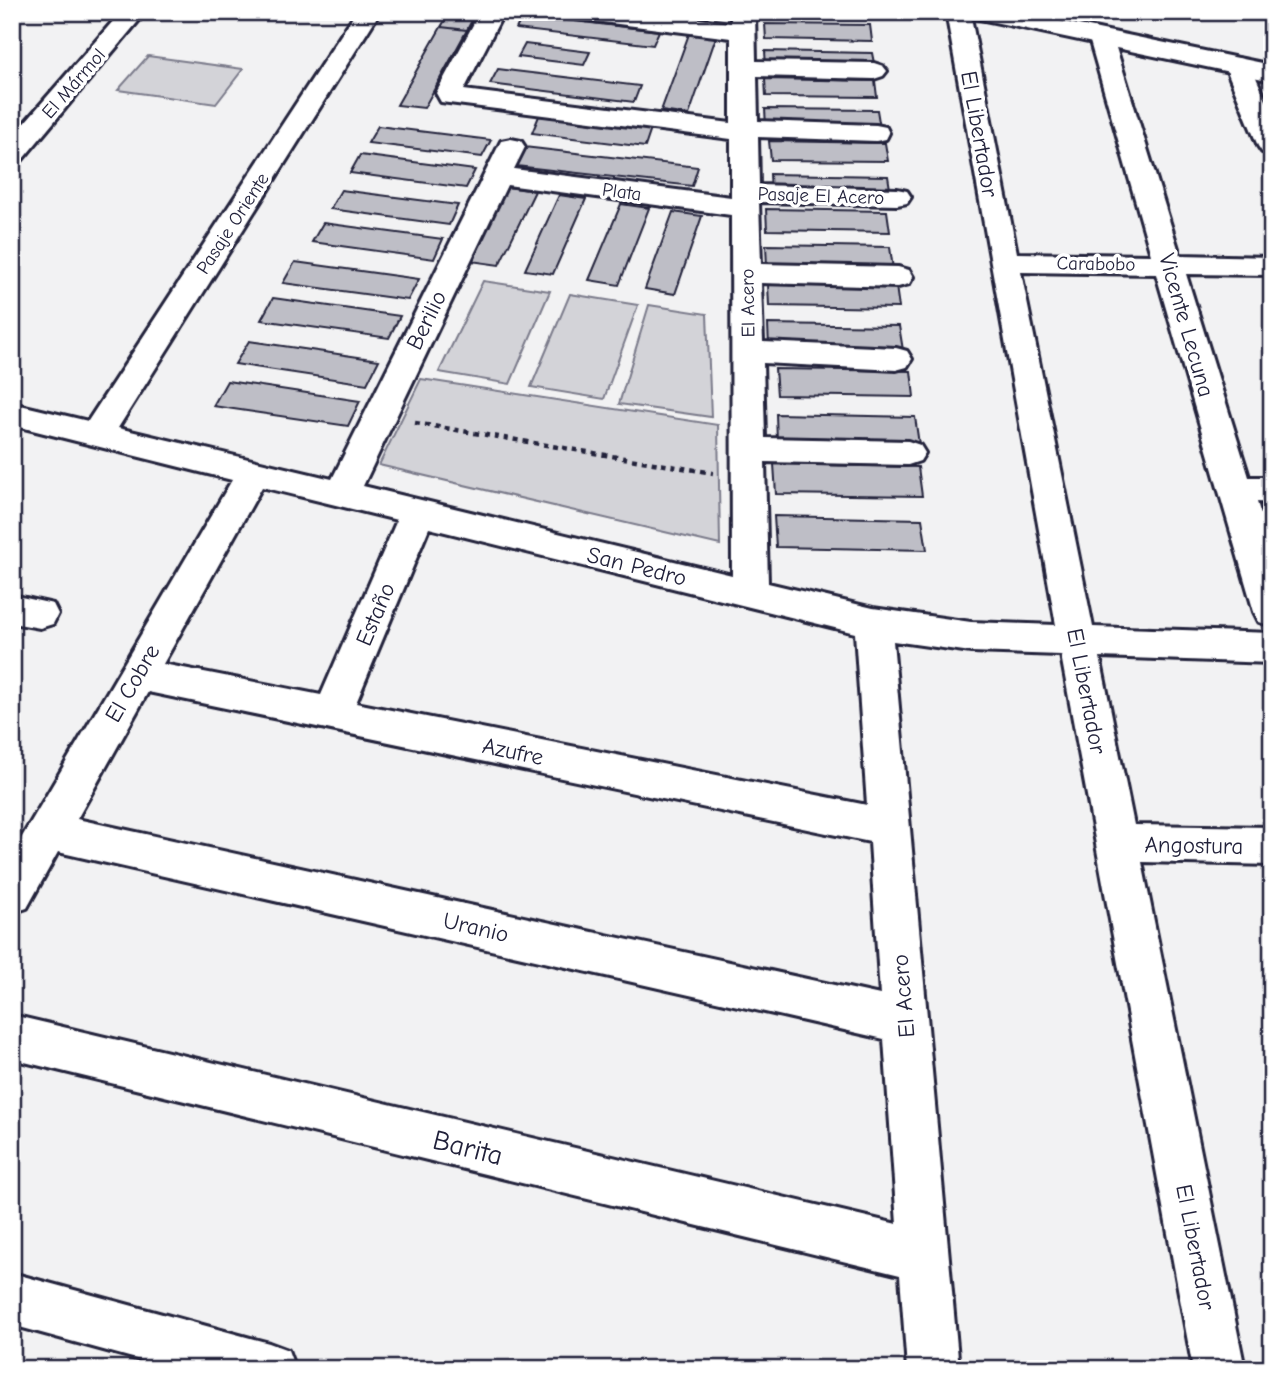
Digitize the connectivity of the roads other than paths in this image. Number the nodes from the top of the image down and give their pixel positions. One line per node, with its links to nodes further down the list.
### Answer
1 (134, 12): 17 (street, El Mármol)
2 (368, 12): 29 (street, Pasaje Oriente)
3 (492, 12): 13 (street)
4 (578, 12): 7 (street)
5 (958, 12): 21 (street, El Libertador)
6 (981, 12): 8 (street)
7 (743, 22): 10 (street, El Acero)
8 (1101, 38): 9 (street); 22 (street, Vicente Lecuna)
9 (1238, 66): 12 (street); 15 (street)
10 (744, 68): 11 (street); 13 (street, El Acero)
11 (874, 71)
12 (1272, 74)
13 (745, 131): 14 (street); 20 (street, El Acero)
14 (876, 133)
15 (1272, 146)
16 (511, 147): 18 (street, Berilio)
17 (12, 154)
18 (498, 175): 20 (street, Plata); 35 (street, Berilio)
19 (897, 197): 20 (street, Pasaje El Acero)
20 (746, 200): 24 (street, El Acero)
21 (1004, 262): 22 (street, Carabobo); 40 (street, El Libertador)
22 (1169, 265): 23 (street, Carabobo); 33 (street, Vicente Lecuna)
23 (1272, 266)
24 (746, 273): 25 (street); 26 (street, El Acero)
25 (898, 277)
26 (747, 352): 27 (street); 31 (street, El Acero)
27 (896, 359)
28 (12, 414): 29 (street, San Pedro)
29 (97, 434): 32 (street, San Pedro)
30 (908, 453): 31 (street)
31 (749, 464): 37 (street, El Acero)
32 (253, 472): 35 (street, San Pedro); 42 (street, El Cobre)
33 (1235, 489): 34 (street); 38 (street, Vicente Lecuna)
34 (1272, 490)
35 (342, 494): 36 (street, San Pedro)
36 (418, 513): 37 (street, San Pedro); 43 (street, Estaño)
37 (750, 593): 39 (street, San Pedro)
38 (1272, 612)
39 (873, 623): 40 (street, San Pedro); 44 (street, El Acero)
40 (1078, 641): 41 (street, San Pedro); 46 (street, El Libertador)
41 (1272, 648)
42 (137, 674): 43 (street, Azufre); 45 (street, El Cobre)
43 (332, 714): 44 (street, Azufre)
44 (889, 828): 49 (street, El Acero)
45 (48, 831): 48 (street, El Cobre); 49 (street, Uranio)
46 (1117, 843): 47 (street, Angostura); 55 (street, El Libertador)
47 (1272, 846)
48 (12, 894)
49 (905, 1022): 51 (street, El Acero)
50 (12, 1037): 51 (street, Barita)
51 (923, 1256): 54 (street, El Acero)
52 (12, 1299): 53 (street)
53 (269, 1369)
54 (933, 1369)
55 (1219, 1369)

